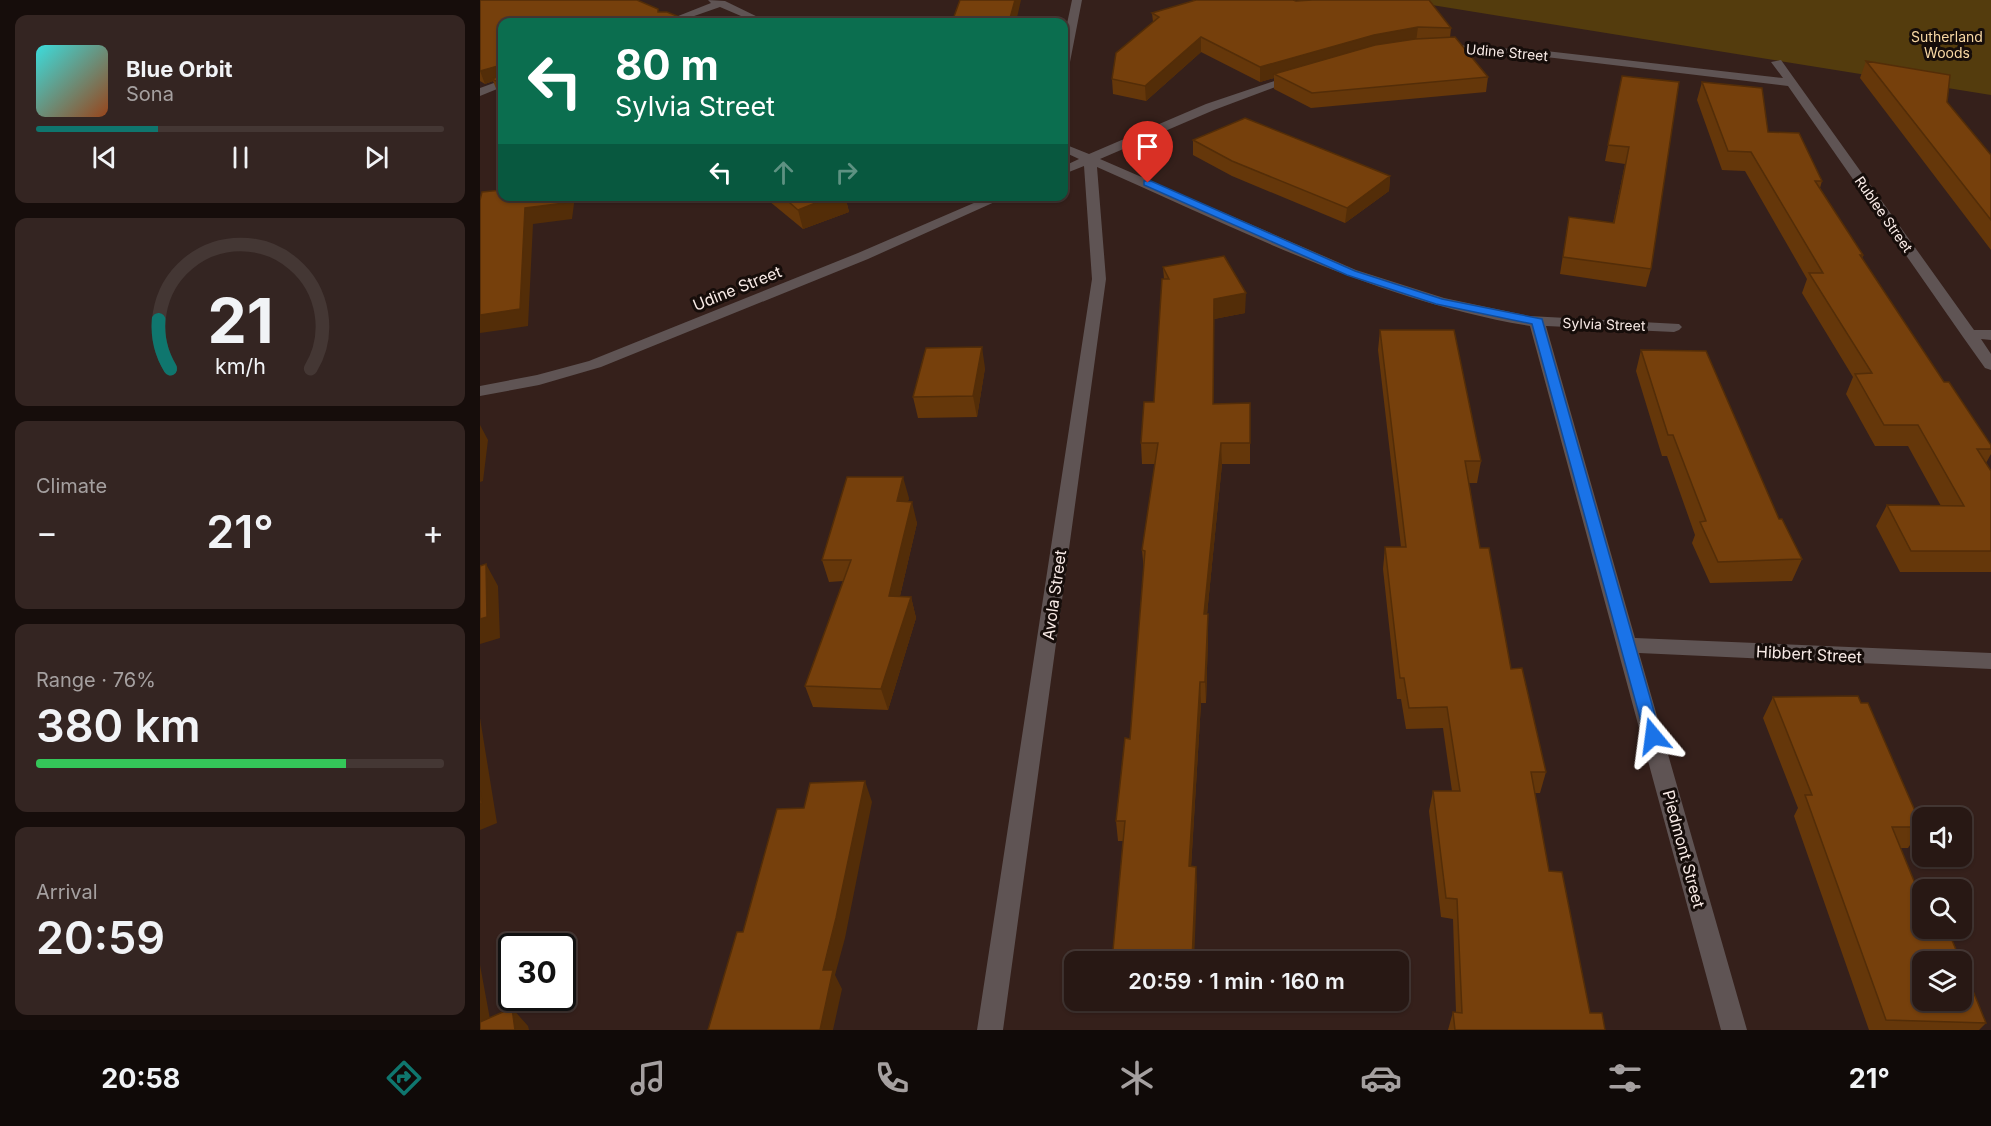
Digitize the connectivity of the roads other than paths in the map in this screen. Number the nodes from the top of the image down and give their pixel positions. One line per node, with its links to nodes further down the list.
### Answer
1 (1077, 0): 5 (street)
2 (717, 2): 3 (street); 4 (street)
3 (678, 18)
4 (754, 18)
5 (1068, 43)
6 (1427, 47): 9 (street, Udine Street)
7 (1777, 62): 9 (street, Rublee Street)
8 (1308, 74): 13 (street)
9 (1792, 82): 18 (street, Rublee Street)
10 (498, 85): 11 (street)
11 (480, 92)
12 (1068, 150): 13 (street, Sylvia Street)
13 (1090, 159): 14 (street); 16 (street, Sylvia Street); 24 (street, Avola Street)
14 (1068, 168)
15 (990, 201): 21 (street, Udine Street)
16 (1538, 322): 17 (street, Sylvia Street); 22 (street, Piedmont Street)
17 (1674, 327)
18 (1968, 334): 19 (street); 20 (street, Rublee Street)
19 (1991, 335)
20 (1991, 365)
21 (480, 391)
22 (1628, 645): 23 (street, Hibbert Street); 25 (street, Piedmont Street)
23 (1991, 661)
24 (990, 1030)
25 (1734, 1030)

